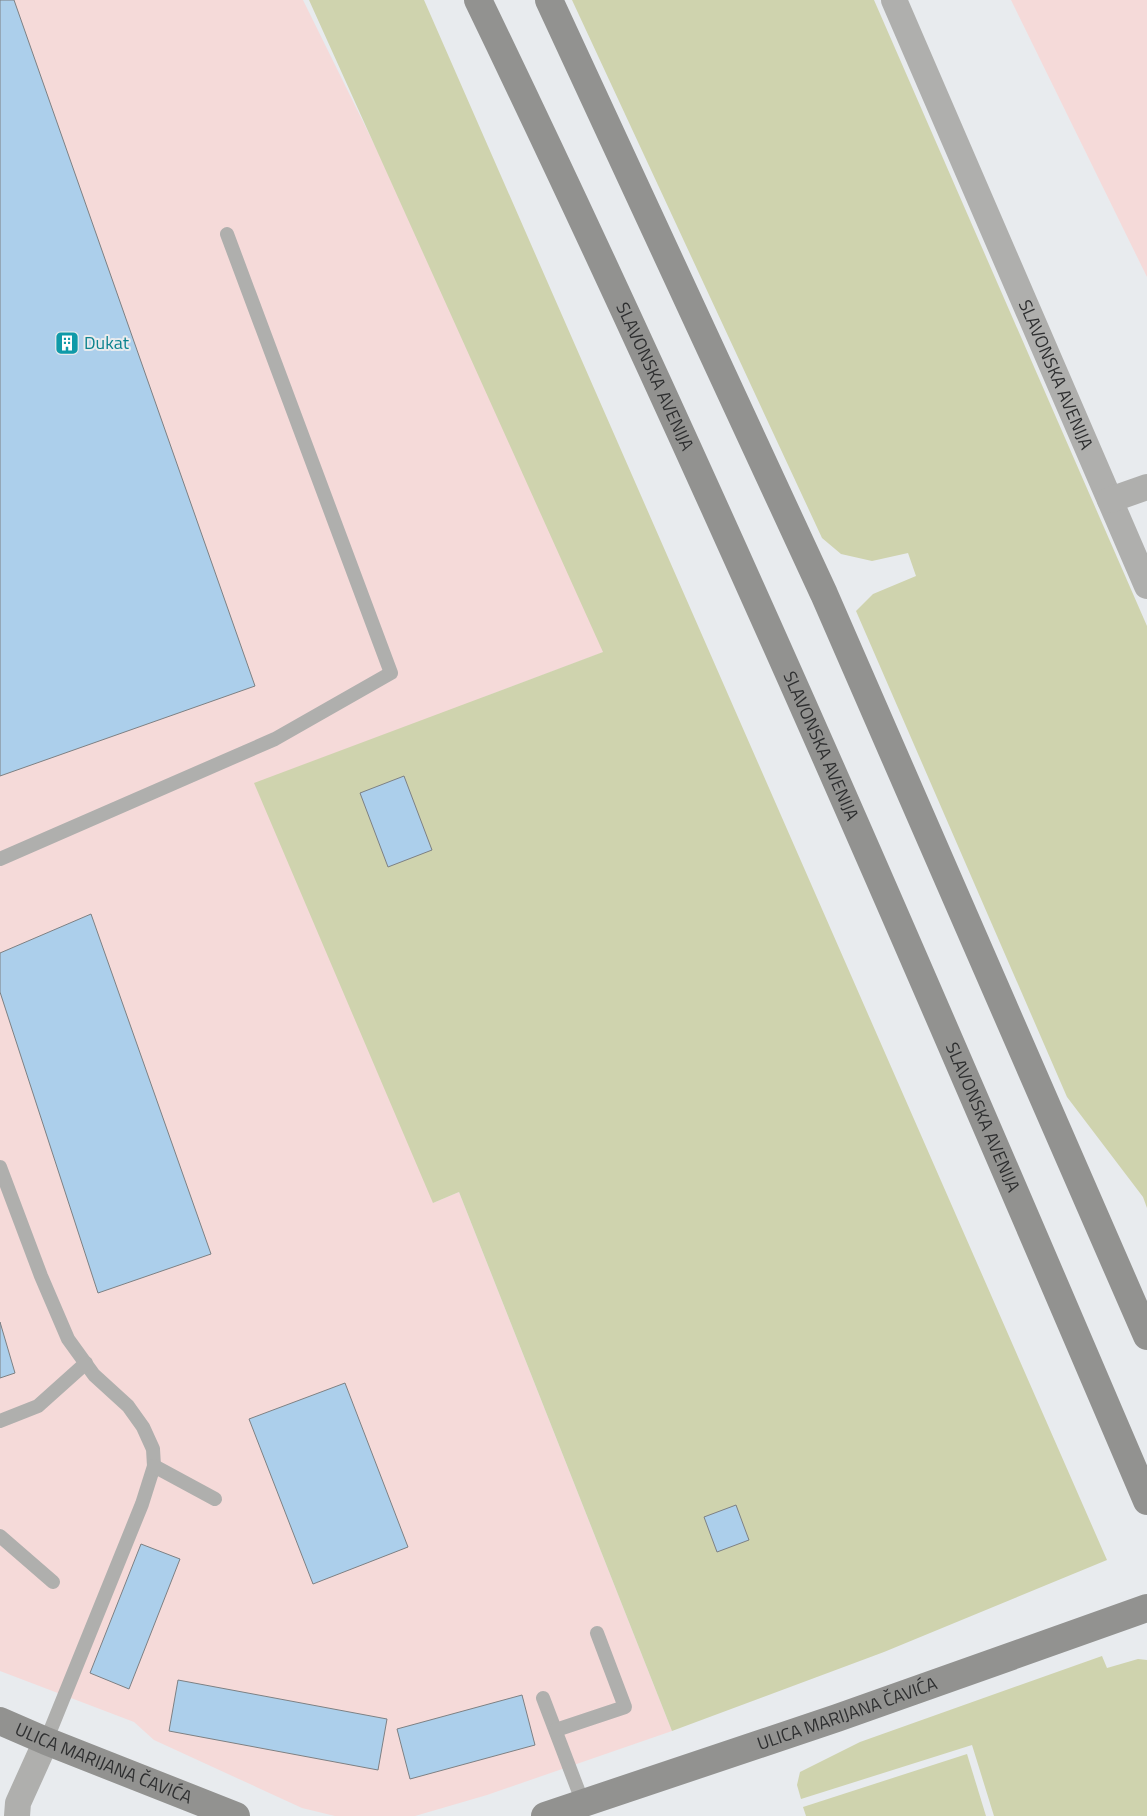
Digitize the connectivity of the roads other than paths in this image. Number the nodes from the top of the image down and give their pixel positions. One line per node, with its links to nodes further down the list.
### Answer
1 (478, 0): 15 (main road, SLAVONSKA AVENIJA)
2 (549, 0): 10 (main road)
3 (894, 0): 6 (street, SLAVONSKA AVENIJA)
4 (227, 234): 8 (lane)
5 (1147, 486): 6 (street)
6 (1110, 500): 7 (street, SLAVONSKA AVENIJA)
7 (1147, 586)
8 (0, 859)
9 (0, 1167): 11 (lane)
10 (1147, 1336)
11 (86, 1363): 12 (lane); 13 (lane)
12 (0, 1421)
13 (154, 1466): 14 (lane); 23 (lane)
14 (215, 1499)
15 (1147, 1501)
16 (0, 1536): 17 (lane)
17 (53, 1582)
18 (1147, 1608): 24 (main road, ULICA MARIJANA ČAVIĆA)
19 (597, 1633): 22 (lane)
20 (543, 1698): 22 (lane)
21 (0, 1721): 23 (main road, ULICA MARIJANA ČAVIĆA)
22 (556, 1730): 24 (lane)
23 (46, 1741): 25 (street); 26 (main road, ULICA MARIJANA ČAVIĆA)
24 (583, 1804): 27 (main road, ULICA MARIJANA ČAVIĆA)
25 (17, 1816)
26 (236, 1816)
27 (546, 1816)

